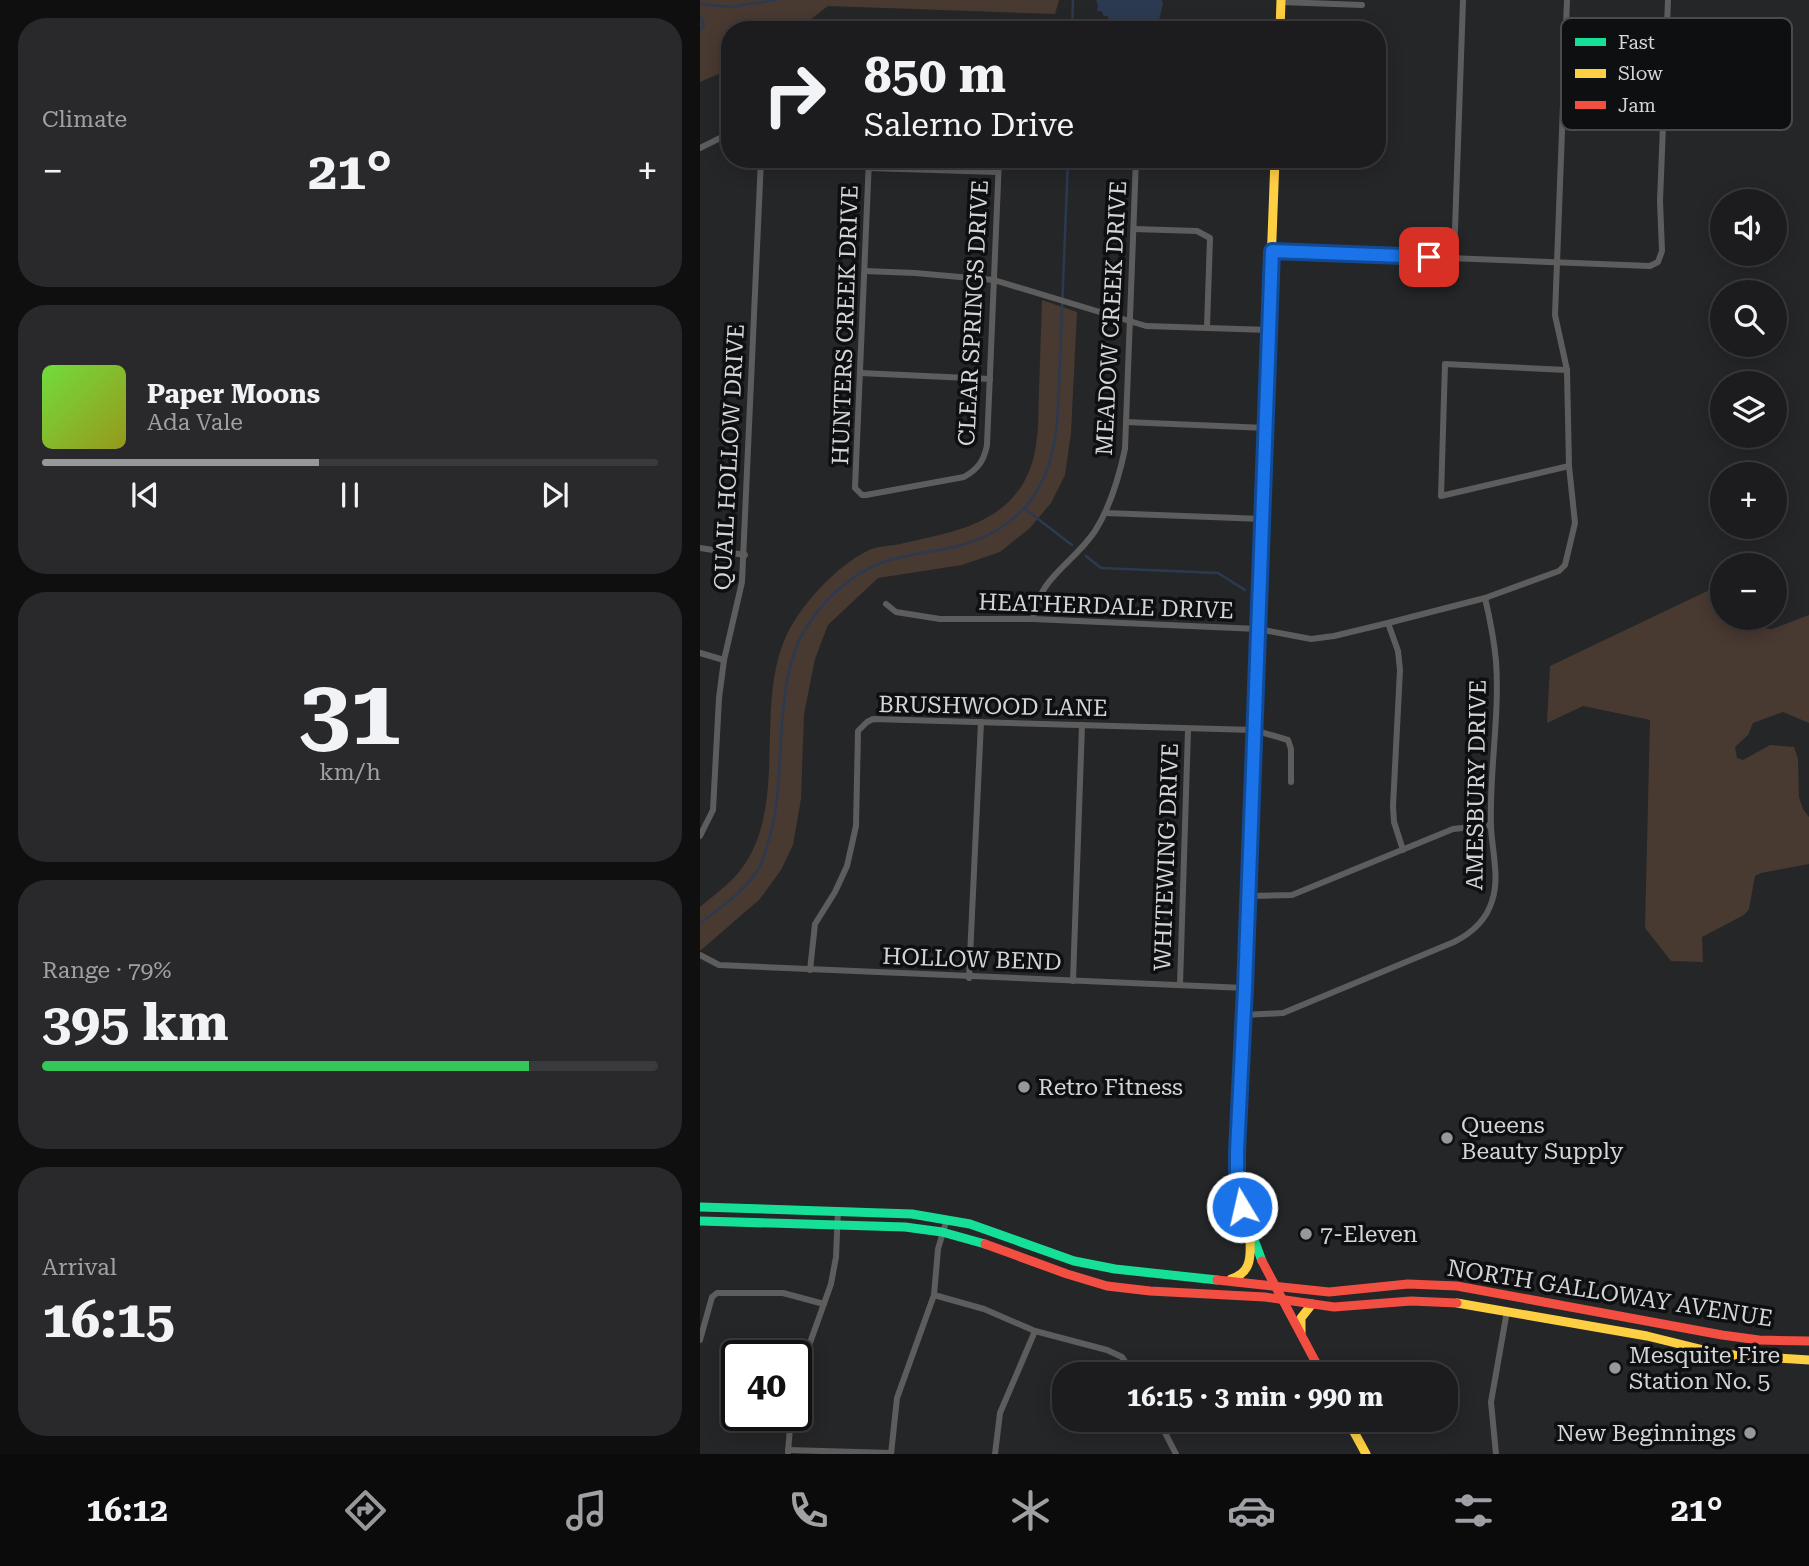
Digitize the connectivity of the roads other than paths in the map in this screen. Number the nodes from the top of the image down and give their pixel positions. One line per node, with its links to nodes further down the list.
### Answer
1 (1463, 0): 21 (street)
2 (1567, 0): 6 (street, HEATHERDALE DRIVE)
3 (1668, 0): 7 (street)
4 (1281, 1): 5 (street); 8 (main road)
5 (1362, 5)
6 (1566, 18)
7 (1667, 18)
8 (1280, 21)
9 (1562, 130): 22 (street, HEATHERDALE DRIVE)
10 (1663, 130): 22 (street)
11 (721, 138): 12 (street)
12 (700, 148)
13 (761, 168): 38 (street, QUAIL HOLLOW DRIVE)
14 (869, 168): 18 (street); 23 (street, HUNTERS CREEK DRIVE)
15 (999, 168): 18 (street, CLEAR SPRINGS DRIVE)
16 (1136, 168): 19 (street, MEADOW CREEK DRIVE)
17 (1275, 168): 20 (main road)
18 (999, 172): 24 (street, CLEAR SPRINGS DRIVE)
19 (1133, 229): 25 (street, MEADOW CREEK DRIVE); 26 (street)
20 (1272, 251): 21 (street); 27 (main road)
21 (1454, 258): 22 (street)
22 (1557, 263): 28 (street, HEATHERDALE DRIVE)
23 (865, 271): 24 (street); 29 (street, HUNTERS CREEK DRIVE)
24 (994, 280): 25 (street); 30 (street, CLEAR SPRINGS DRIVE)
25 (1129, 321): 26 (street); 31 (street, MEADOW CREEK DRIVE)
26 (1207, 327): 27 (street)
27 (1269, 330): 32 (main road)
28 (1567, 370): 33 (street, HEATHERDALE DRIVE); 33 (street)
29 (860, 373): 30 (street); 34 (street, HUNTERS CREEK DRIVE)
30 (990, 379): 34 (street, CLEAR SPRINGS DRIVE)
31 (1126, 422): 32 (street); 35 (street, MEADOW CREEK DRIVE)
32 (1266, 428): 36 (main road)
33 (1569, 466): 39 (street, HEATHERDALE DRIVE)
34 (858, 492)
35 (1105, 513): 36 (street); 41 (street, MEADOW CREEK DRIVE)
36 (1263, 519): 43 (main road)
37 (700, 548): 38 (street)
38 (745, 555): 45 (street, QUAIL HOLLOW DRIVE)
39 (1485, 598): 42 (street, HEATHERDALE DRIVE); 51 (street, AMESBURY DRIVE)
40 (886, 604): 41 (street, HEATHERDALE DRIVE)
41 (1033, 619): 43 (street, HEATHERDALE DRIVE)
42 (1388, 624): 43 (street, HEATHERDALE DRIVE); 53 (street)
43 (1258, 629): 49 (main road)
44 (700, 653): 45 (street)
45 (724, 660): 52 (street, QUAIL HOLLOW DRIVE)
46 (981, 722): 47 (street, BRUSHWOOD LANE); 56 (street, BRUSHWOOD LANE); 57 (street)
47 (1082, 725): 48 (street, BRUSHWOOD LANE); 58 (street)
48 (1188, 730): 49 (street, BRUSHWOOD LANE); 59 (street, WHITEWING DRIVE)
49 (1254, 730): 50 (street, BRUSHWOOD LANE); 54 (main road)
50 (1291, 782)
51 (1491, 825): 53 (street); 61 (street, AMESBURY DRIVE)
52 (700, 836)
53 (1404, 850): 54 (street)
54 (1248, 896): 60 (main road)
55 (700, 955): 56 (street, HOLLOW BEND)
56 (810, 970): 57 (street, HOLLOW BEND)
57 (969, 978): 58 (street, HOLLOW BEND)
58 (1073, 981): 59 (street, HOLLOW BEND)
59 (1180, 985): 60 (street, HOLLOW BEND)
60 (1245, 988): 61 (main road)
61 (1244, 1015): 68 (main road)
62 (700, 1207): 63 (main road, NORTH GALLOWAY AVENUE)
63 (838, 1210): 64 (main road, NORTH GALLOWAY AVENUE); 66 (street)
64 (947, 1219): 67 (street); 69 (main road, NORTH GALLOWAY AVENUE)
65 (700, 1221): 66 (main road, NORTH GALLOWAY AVENUE)
66 (838, 1225): 67 (main road, NORTH GALLOWAY AVENUE); 77 (street)
67 (942, 1232): 70 (main road, NORTH GALLOWAY AVENUE); 74 (street)
68 (1250, 1232): 71 (main road); 72 (main road)
69 (1048, 1251): 70 (main road); 71 (main road, NORTH GALLOWAY AVENUE)
70 (1042, 1265): 76 (main road, NORTH GALLOWAY AVENUE)
71 (1222, 1281): 72 (main road, NORTH GALLOWAY AVENUE)
72 (1275, 1286): 73 (main road, NORTH GALLOWAY AVENUE); 76 (main road)
73 (1511, 1294): 75 (main road, NORTH GALLOWAY AVENUE); 79 (main road)
74 (934, 1295): 82 (street); 96 (street)
75 (1530, 1298): 80 (main road); 81 (main road, NORTH GALLOWAY AVENUE)
76 (1282, 1299): 78 (main road, NORTH GALLOWAY AVENUE); 83 (main road)
77 (824, 1304): 85 (street); 86 (street)
78 (1312, 1304): 79 (main road, NORTH GALLOWAY AVENUE); 83 (main road)
79 (1507, 1311): 80 (main road, NORTH GALLOWAY AVENUE); 100 (street)
80 (1527, 1314): 84 (main road, NORTH GALLOWAY AVENUE)
81 (1649, 1321): 84 (main road); 87 (main road, NORTH GALLOWAY AVENUE)
82 (1035, 1331): 89 (street); 97 (street)
83 (1301, 1335): 90 (main road)
84 (1647, 1336): 88 (main road, NORTH GALLOWAY AVENUE)
85 (700, 1340)
86 (811, 1340)
87 (1809, 1342)
88 (1809, 1360)
89 (1125, 1362)
90 (1316, 1362)
91 (790, 1431): 95 (street)
92 (1165, 1432): 94 (street)
93 (1354, 1432): 99 (main road)
94 (1175, 1451): 98 (street)
95 (788, 1452): 96 (street)
96 (891, 1453)
97 (995, 1454)
98 (1165, 1454)
99 (1366, 1454)
100 (1496, 1454)

